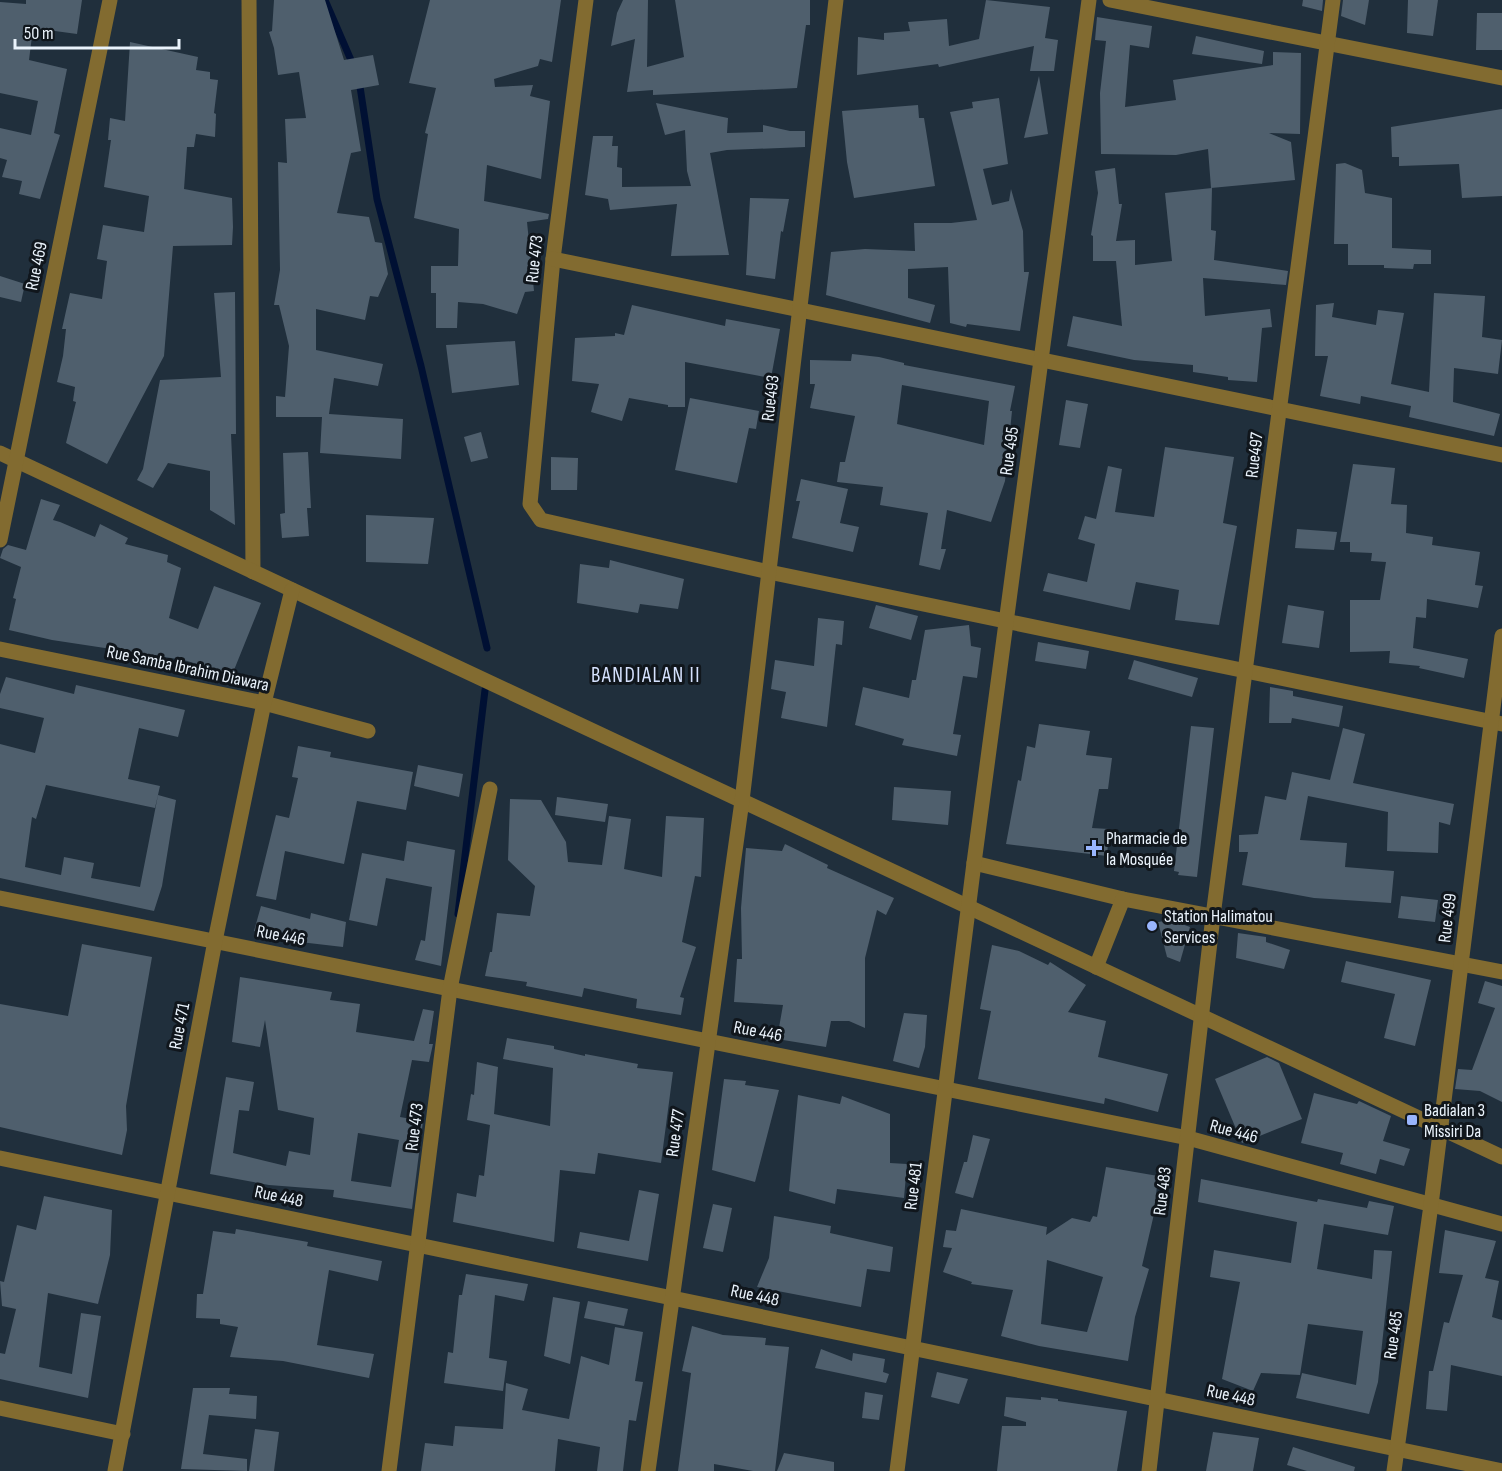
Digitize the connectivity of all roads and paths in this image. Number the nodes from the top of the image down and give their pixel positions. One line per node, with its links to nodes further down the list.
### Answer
1 (110, 0): 16 (street, Rue 469)
2 (249, 0): 18 (street)
3 (586, 0): 10 (street, Rue 473)
4 (836, 0): 11 (street, Rue493)
5 (1089, 0): 12 (street, Rue 495)
6 (1110, 0): 8 (street)
7 (1333, 0): 8 (street, Rue497)
8 (1327, 44): 9 (street); 13 (street, Rue497)
9 (1502, 78)
10 (553, 259): 11 (street); 19 (street, Rue 473)
11 (800, 311): 12 (street); 19 (street, Rue493)
12 (1041, 360): 13 (street); 21 (street, Rue 495)
13 (1280, 410): 15 (street); 24 (street, Rue497)
14 (0, 453): 16 (street)
15 (1502, 455)
16 (16, 461): 17 (street, Rue 469); 18 (street)
17 (0, 540)
18 (253, 572): 20 (street)
19 (769, 572): 21 (street); 29 (street, Rue493)
20 (292, 590): 25 (street, Rue 471); 29 (street)
21 (1006, 621): 24 (street); 30 (street, Rue 495)
22 (1502, 636): 26 (street, Rue 499)
23 (0, 649): 25 (street, Rue Samba Ibrahim Diawara)
24 (1246, 672): 26 (street); 34 (street, Rue497)
25 (264, 703): 27 (street, Rue Samba Ibrahim Diawara); 35 (street, Rue 471)
26 (1497, 723): 36 (street, Rue 499)
27 (368, 731)
28 (490, 789): 39 (street, Rue 473)
29 (742, 801): 33 (street); 41 (street, Rue 477)
30 (974, 863): 32 (street); 33 (street, Rue 495)
31 (0, 898): 35 (street, Rue 446)
32 (1123, 899): 34 (street); 37 (street)
33 (968, 907): 37 (street); 42 (street, Rue 481)
34 (1213, 916): 36 (street); 40 (street, Rue 483)
35 (215, 941): 39 (street, Rue 446); 47 (street, Rue 471)
36 (1461, 963): 38 (street); 43 (street, Rue 499)
37 (1096, 968): 40 (street)
38 (1502, 972)
39 (450, 989): 41 (street, Rue 446); 50 (street, Rue 473)
40 (1202, 1018): 43 (street); 44 (street, Rue 483)
41 (707, 1040): 42 (street, Rue 446); 51 (street, Rue 477)
42 (945, 1089): 44 (street, Rue 446); 52 (street, Rue 481)
43 (1440, 1128): 45 (street); 48 (street, Rue 499)
44 (1188, 1138): 48 (street, Rue 446); 53 (street, Rue 483)
45 (1502, 1157)
46 (0, 1158): 47 (street, Rue 448)
47 (168, 1193): 50 (street, Rue 448); 55 (street, Rue 471)
48 (1431, 1205): 49 (street, Rue 446); 56 (street, Rue 485)
49 (1502, 1224)
50 (420, 1245): 51 (street, Rue 448); 58 (street, Rue 473)
51 (672, 1298): 52 (street, Rue 448); 59 (street, Rue 477)
52 (913, 1348): 53 (street, Rue 448); 60 (street, Rue 481)
53 (1157, 1399): 56 (street, Rue 448); 61 (street, Rue 483)
54 (0, 1408): 55 (street)
55 (123, 1434): 57 (street, Rue 471)
56 (1397, 1449): 62 (street, Rue 485); 63 (street, Rue 448)
57 (115, 1471)
58 (389, 1471)
59 (648, 1471)
60 (897, 1471)
61 (1149, 1471)
62 (1394, 1471)
63 (1502, 1471)

